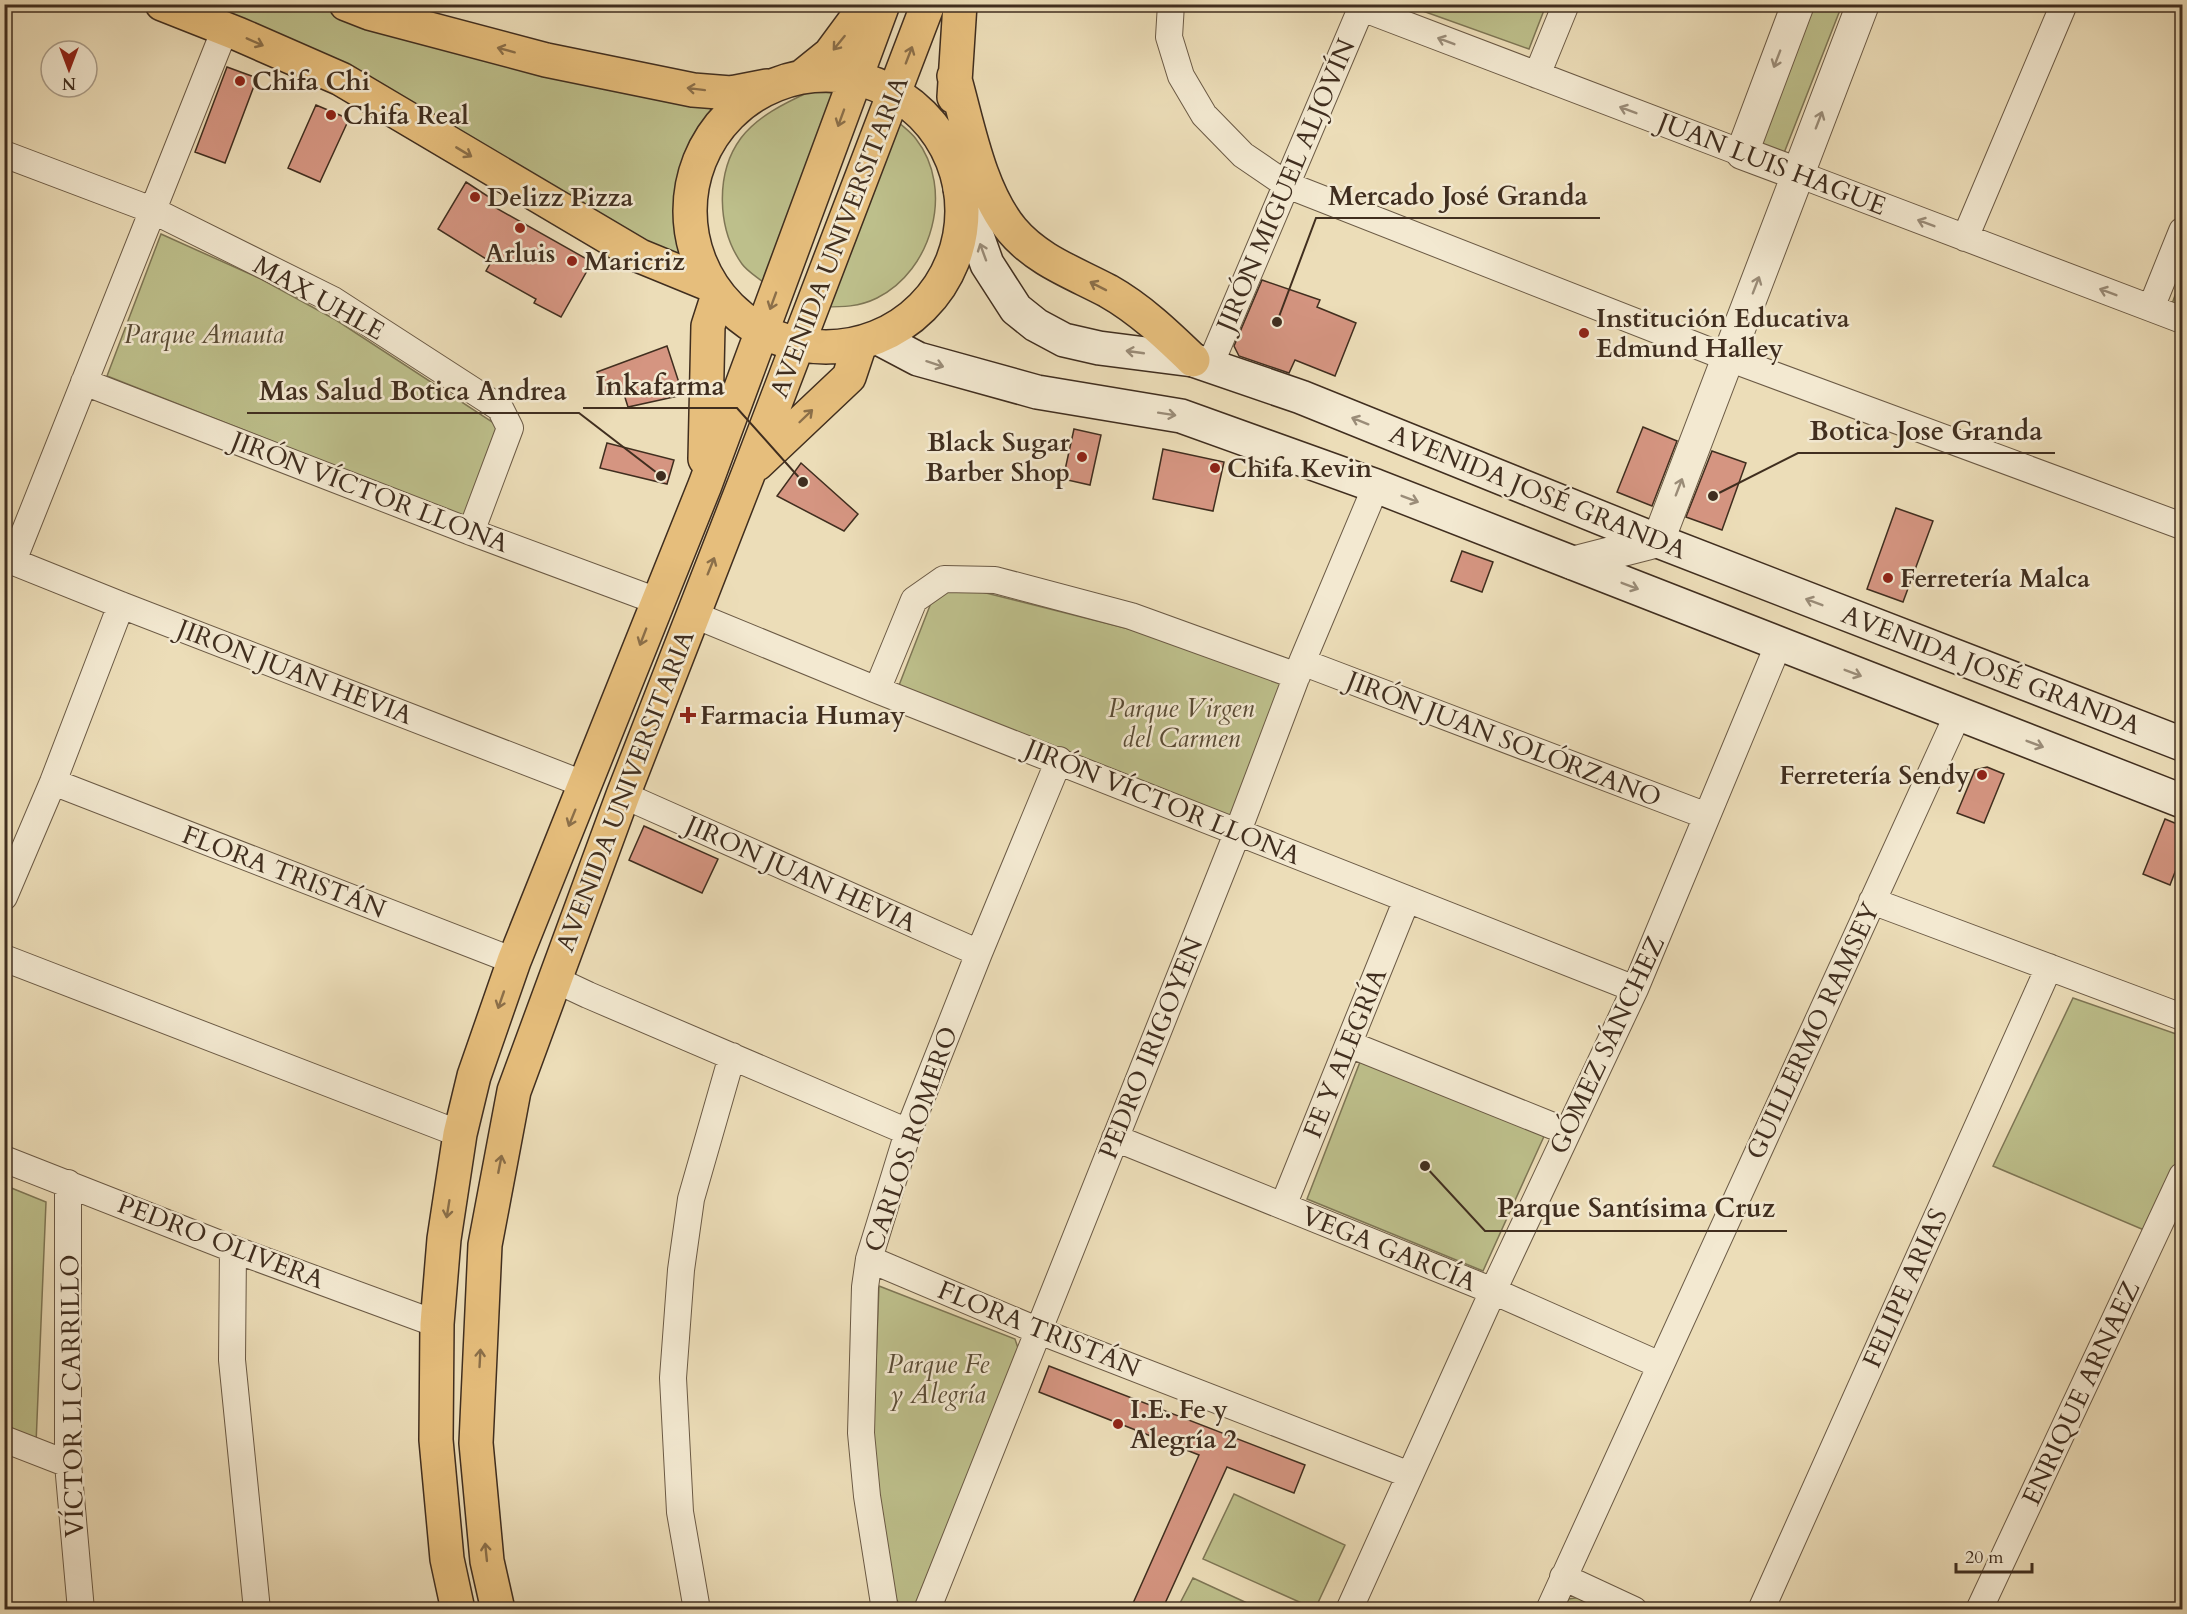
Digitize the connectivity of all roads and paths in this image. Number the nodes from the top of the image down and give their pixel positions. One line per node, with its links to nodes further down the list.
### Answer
1 (162, 4): 13 (main road)
2 (346, 4): 17 (main road, one-way to 2)
3 (867, 4): 17 (main road, one-way to 17)
4 (883, 4): 14 (main road, AVENIDA UNIVERSITARIA)
5 (928, 4): 18 (main road, AVENIDA UNIVERSITARIA, one-way to 5)
6 (960, 4): 16 (main road)
7 (1171, 4): 23 (street)
8 (1566, 4): 15 (street)
9 (1798, 4): 19 (street, one-way to 19)
10 (1863, 4): 22 (street, one-way to 10)
11 (2064, 4): 26 (street)
12 (1362, 6): 15 (street, JUAN LUIS HAGUE, one-way to 12); 23 (street, JIRÓN MIGUEL ALJOVÍN)
13 (225, 29): 24 (street); 27 (main road, one-way to 27)
14 (857, 75): 17 (main road); 18 (main road); 30 (main road, AVENIDA UNIVERSITARIA, one-way to 30)
15 (1537, 75): 19 (street, JUAN LUIS HAGUE, one-way to 15)
16 (954, 76): 21 (main road); 34 (main road, one-way to 16)
17 (790, 79): 27 (main road)
18 (895, 90): 21 (main road); 32 (main road, AVENIDA UNIVERSITARIA)
19 (1742, 153): 22 (street, JUAN LUIS HAGUE)
20 (4, 154): 24 (street, MAX UHLE)
21 (957, 173): 31 (main road); 34 (main road, AVENIDA JOSÉ GRANDA, one-way to 21)
22 (1798, 174): 26 (street, JUAN LUIS HAGUE, one-way to 22); 33 (street, one-way to 22)
23 (1287, 185): 33 (street); 34 (street, JIRÓN MIGUEL ALJOVÍN)
24 (152, 210): 35 (street); 40 (street, MAX UHLE)
25 (2182, 231): 28 (street)
26 (1965, 238): 28 (street, JUAN LUIS HAGUE, one-way to 26)
27 (711, 291): 30 (main road); 37 (main road)
28 (2151, 308): 29 (street, JUAN LUIS HAGUE)
29 (2182, 320)
30 (762, 334): 32 (main road); 37 (main road, AVENIDA UNIVERSITARIA)
31 (871, 344): 32 (main road); 36 (main road, one-way to 31); 38 (main road, AVENIDA JOSÉ GRANDA, one-way to 38)
32 (798, 345): 36 (main road, AVENIDA UNIVERSITARIA)
33 (1728, 358): 39 (street); 41 (street, one-way to 33)
34 (1201, 362): 41 (main road, AVENIDA JOSÉ GRANDA, one-way to 34)
35 (84, 382): 40 (street, JIRÓN VÍCTOR LLONA); 42 (street)
36 (749, 472): 46 (main road, AVENIDA UNIVERSITARIA, one-way to 36)
37 (705, 485): 44 (main road, AVENIDA UNIVERSITARIA)
38 (1376, 486): 43 (main road, AVENIDA JOSÉ GRANDA, one-way to 43); 48 (street, PEDRO IRIGOYEN)
39 (2182, 526)
40 (471, 532): 44 (street, JIRÓN VÍCTOR LLONA)
41 (1658, 541): 43 (street); 51 (main road, AVENIDA JOSÉ GRANDA, one-way to 41)
42 (9, 559): 45 (street, JIRON JUAN HEVIA)
43 (1572, 563): 47 (main road, AVENIDA JOSÉ GRANDA, one-way to 47)
44 (657, 601): 54 (main road, AVENIDA UNIVERSITARIA, one-way to 54)
45 (121, 605): 53 (street); 54 (street, JIRON JUAN HEVIA)
46 (692, 614): 49 (street, JIRÓN VÍCTOR LLONA); 55 (main road, AVENIDA UNIVERSITARIA)
47 (1779, 643): 50 (main road, AVENIDA JOSÉ GRANDA, one-way to 50); 57 (street, GÓMEZ SÁNCHEZ)
48 (1299, 669): 49 (street, JIRÓN JUAN SOLÓRZANO); 57 (street, JIRÓN JUAN SOLÓRZANO); 58 (street, PEDRO IRIGOYEN)
49 (877, 690): 52 (street, JIRÓN VÍCTOR LLONA)
50 (1958, 714): 56 (main road, AVENIDA JOSÉ GRANDA, one-way to 56); 61 (street, GUILLERMO RAMSEY)
51 (2182, 744)
52 (1059, 760): 58 (street, JIRÓN VÍCTOR LLONA); 62 (street, CARLOS ROMERO)
53 (53, 782): 59 (street); 64 (street, FLORA TRISTÁN)
54 (586, 785): 64 (main road, AVENIDA UNIVERSITARIA, one-way to 64)
55 (623, 795): 62 (street, JIRON JUAN HEVIA); 66 (main road, AVENIDA UNIVERSITARIA)
56 (2182, 801)
57 (1707, 816): 67 (street, GÓMEZ SÁNCHEZ)
58 (1238, 831): 60 (street, JIRÓN VÍCTOR LLONA); 74 (street, PEDRO IRIGOYEN)
59 (4, 897)
60 (1407, 899): 67 (street, JIRÓN VÍCTOR LLONA); 69 (street, FE Y ALEGRÍA)
61 (1872, 901): 65 (street); 84 (street, GUILLERMO RAMSEY)
62 (979, 953): 72 (street, CARLOS ROMERO)
63 (4, 958): 73 (street)
64 (514, 961): 73 (main road, AVENIDA UNIVERSITARIA, one-way to 73)
65 (2049, 967): 68 (street); 99 (street, FELIPE ARIAS)
66 (554, 979): 70 (street); 92 (main road, AVENIDA UNIVERSITARIA, one-way to 66)
67 (1635, 989): 81 (street, GÓMEZ SÁNCHEZ)
68 (2182, 1017)
69 (1349, 1044): 71 (street); 78 (street, FE Y ALEGRÍA)
70 (732, 1056): 72 (street); 93 (street)
71 (1553, 1126)
72 (908, 1132): 80 (street, CARLOS ROMERO)
73 (460, 1134): 82 (main road, AVENIDA UNIVERSITARIA, one-way to 82)
74 (1115, 1138): 78 (street, VEGA GARCÍA); 83 (street, PEDRO IRIGOYEN)
75 (4, 1159): 77 (street, PEDRO OLIVERA)
76 (2182, 1176): 100 (street, ENRIQUE ARNAEZ)
77 (68, 1183): 79 (street, PEDRO OLIVERA); 86 (street, VÍCTOR LI CARRILLO)
78 (1283, 1206): 81 (street, VEGA GARCÍA)
79 (233, 1248): 82 (street, PEDRO OLIVERA); 90 (street)
80 (869, 1259): 83 (street, FLORA TRISTÁN); 94 (street, CARLOS ROMERO)
81 (1493, 1291): 84 (street, VEGA GARCÍA); 87 (street, GÓMEZ SÁNCHEZ)
82 (437, 1324): 91 (main road, AVENIDA UNIVERSITARIA)
83 (1039, 1330): 87 (street, FLORA TRISTÁN); 95 (street, PEDRO IRIGOYEN)
84 (1660, 1365): 88 (street, GUILLERMO RAMSEY)
85 (4, 1439): 86 (street)
86 (68, 1464): 89 (street, VÍCTOR LI CARRILLO)
87 (1410, 1475): 96 (street, GÓMEZ SÁNCHEZ)
88 (1563, 1577): 97 (street, GUILLERMO RAMSEY); 98 (street)
89 (81, 1610)
90 (257, 1610)
91 (458, 1610)
92 (498, 1610)
93 (697, 1610)
94 (885, 1610)
95 (927, 1610)
96 (1349, 1610)
97 (1549, 1610)
98 (1634, 1610)
99 (1761, 1610)
100 (1979, 1610)

